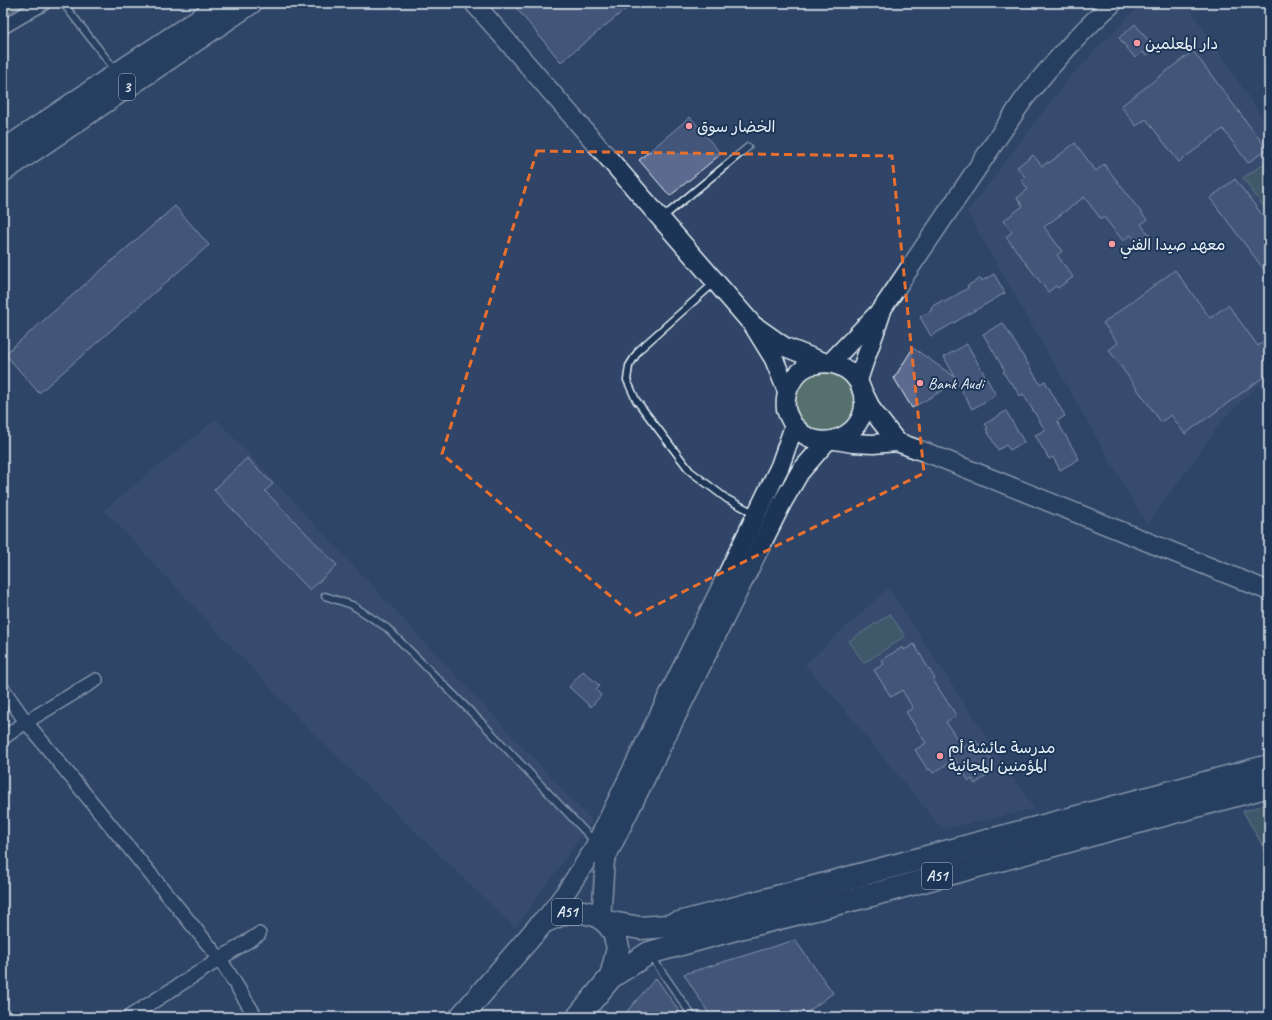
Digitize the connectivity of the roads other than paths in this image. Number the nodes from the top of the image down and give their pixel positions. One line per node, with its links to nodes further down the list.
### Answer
1 (44, 3): 7 (street)
2 (63, 3): 8 (lane)
3 (224, 3): 8 (main road, 3)
4 (251, 3): 9 (main road, 3)
5 (474, 3): 13 (main road)
6 (1113, 3): 15 (main road)
7 (3, 27)
8 (118, 73): 9 (main road, 3)
9 (70, 116): 11 (main road, 3); 12 (main road, 3)
10 (748, 147): 13 (lane)
11 (3, 151)
12 (3, 171)
13 (661, 219): 14 (main road)
14 (715, 282): 16 (main road); 23 (lane)
15 (882, 309): 17 (main road); 18 (main road)
16 (752, 325): 17 (main road); 19 (main road)
17 (828, 363): 18 (main road); 19 (main road)
18 (860, 385): 21 (main road); 22 (main road)
19 (787, 391): 20 (main road)
20 (794, 426): 21 (main road); 23 (main road)
21 (831, 440): 22 (main road); 33 (main road)
22 (898, 442): 24 (main road)
23 (756, 514): 32 (main road)
24 (1269, 591)
25 (326, 596): 32 (lane)
26 (96, 680): 28 (street)
27 (3, 690): 28 (street)
28 (26, 722): 29 (street); 37 (street)
29 (3, 738)
30 (1269, 766): 33 (highway, A51)
31 (1269, 786): 36 (highway, A51)
32 (596, 843): 34 (main road)
33 (603, 921): 34 (highway, A51); 38 (highway, A51)
34 (543, 922): 42 (highway, A51)
35 (259, 934): 37 (street)
36 (649, 953): 38 (highway, A51); 43 (lane)
37 (220, 959): 40 (street); 41 (street)
38 (611, 977): 39 (highway, A51)
39 (582, 1016)
40 (129, 1017)
41 (256, 1017)
42 (461, 1017)
43 (693, 1017)

